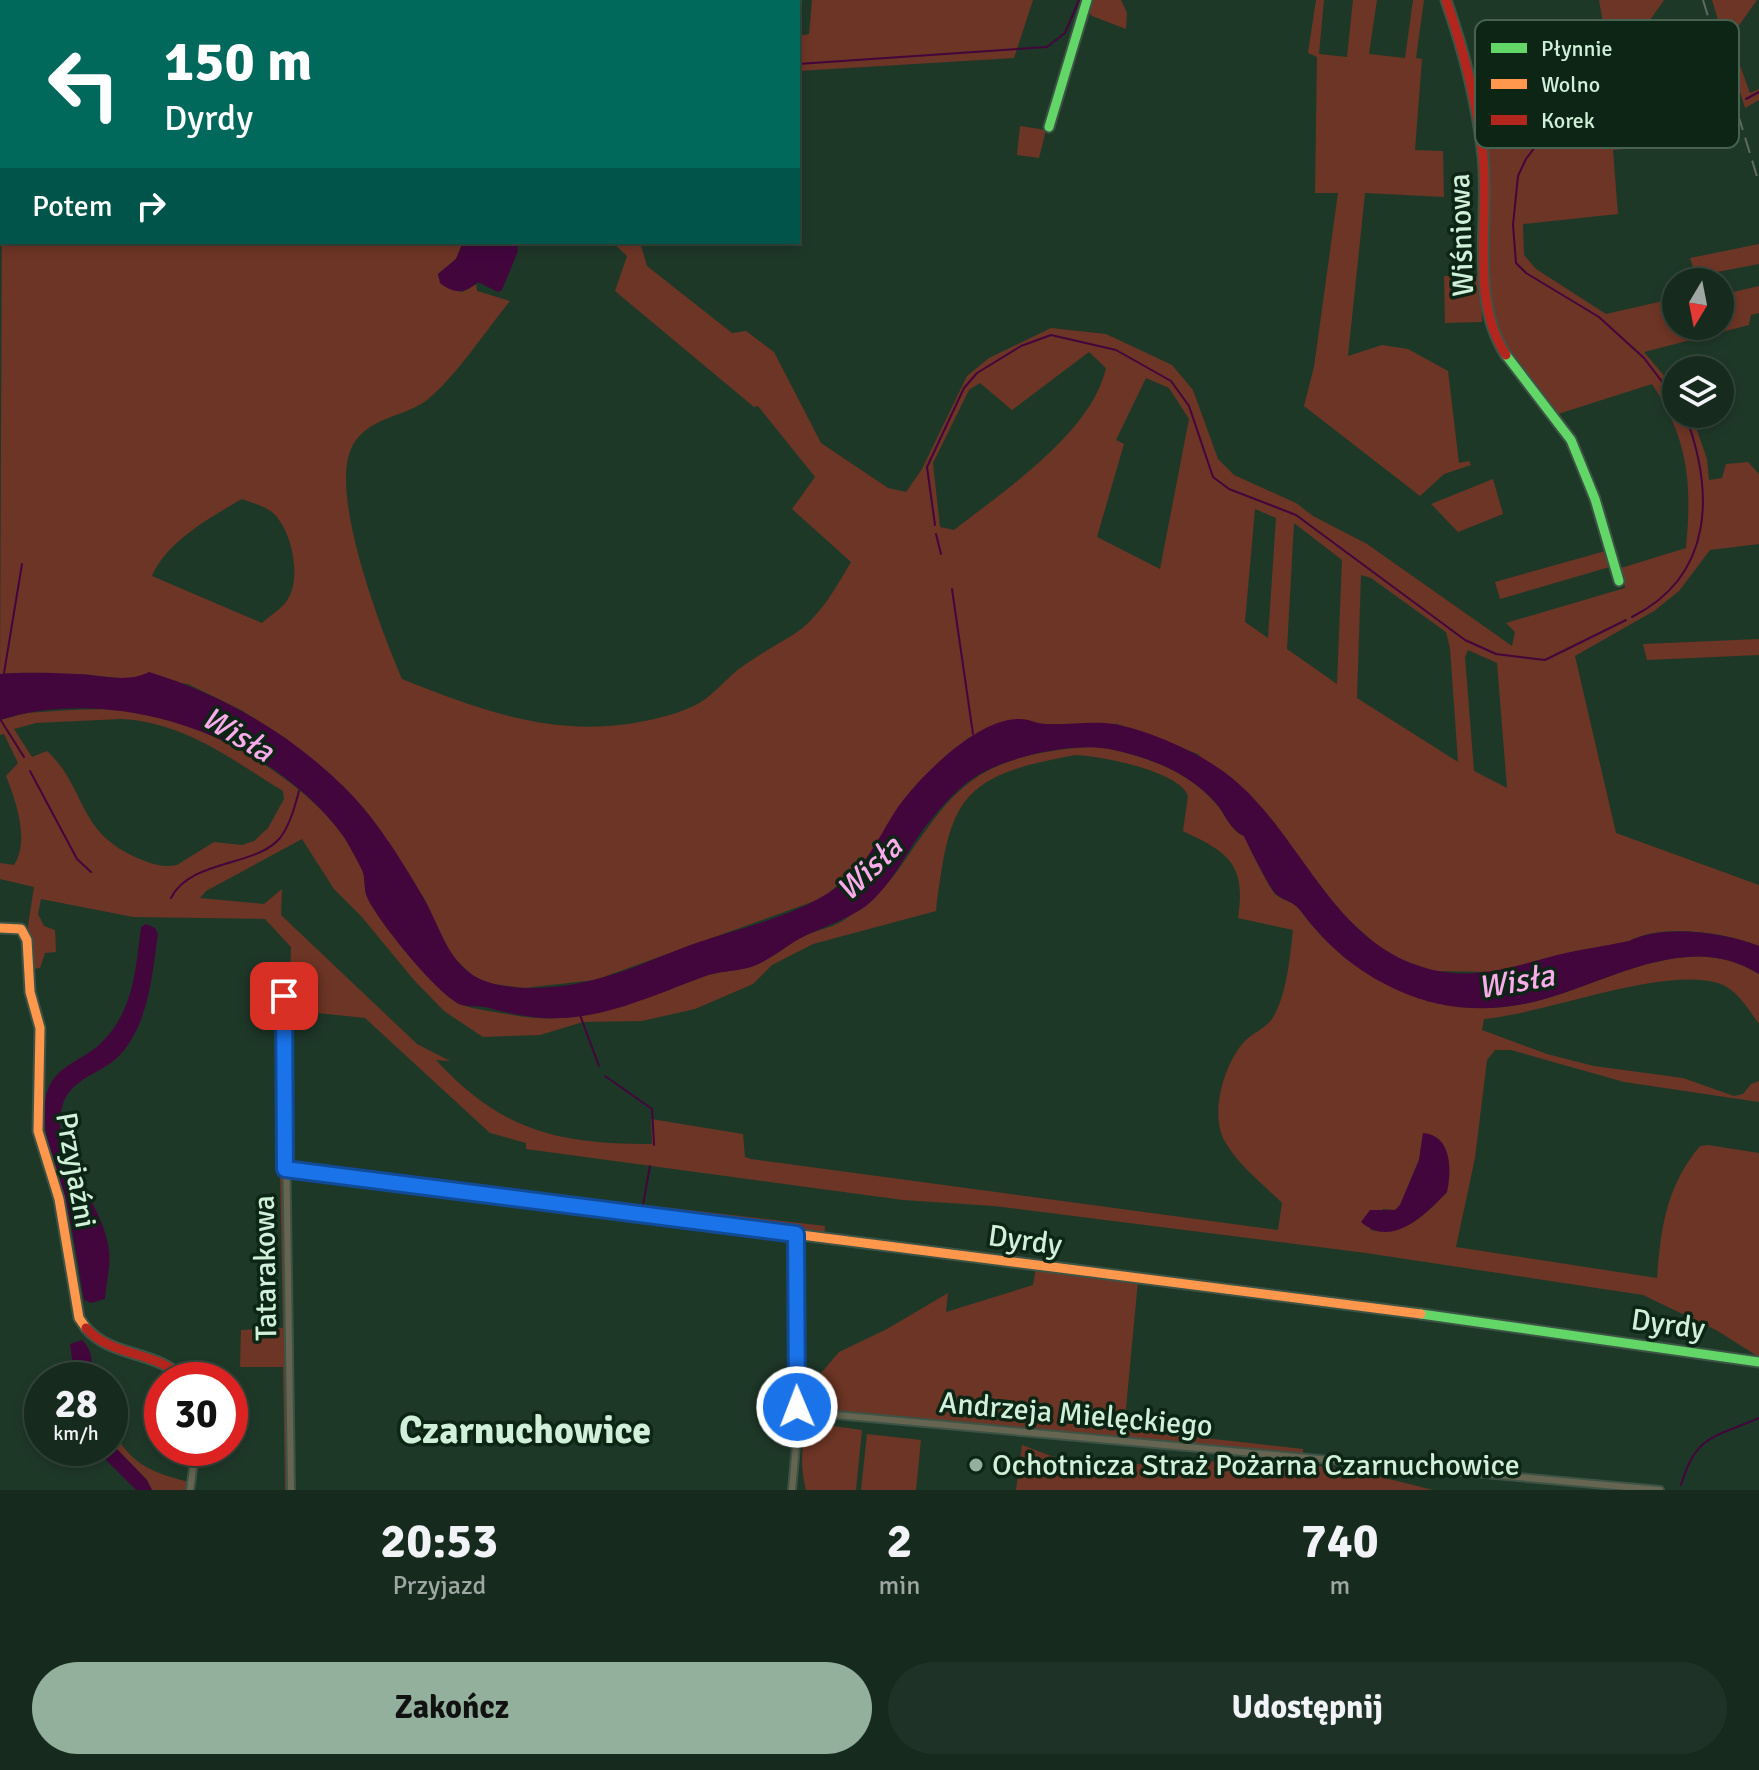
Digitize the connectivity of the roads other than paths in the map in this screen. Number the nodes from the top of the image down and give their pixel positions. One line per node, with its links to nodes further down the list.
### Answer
1 (1087, 0): 4 (street)
2 (1446, 0): 3 (street, Wiśniowa)
3 (1475, 118)
4 (1049, 127)
5 (1481, 148): 6 (street, Wiśniowa)
6 (1619, 581)
7 (0, 928): 11 (street, Przyjaźni)
8 (284, 996): 9 (street, Tatarakowa)
9 (285, 1169): 10 (street, Dyrdy); 16 (street, Tatarakowa)
10 (796, 1234): 12 (street, Dyrdy); 13 (street)
11 (155, 1362)
12 (1759, 1362)
13 (802, 1417): 17 (street); 18 (street, Andrzeja Mielęckiego)
14 (193, 1466): 15 (street)
15 (190, 1490)
16 (291, 1490)
17 (792, 1490)
18 (1660, 1490)

